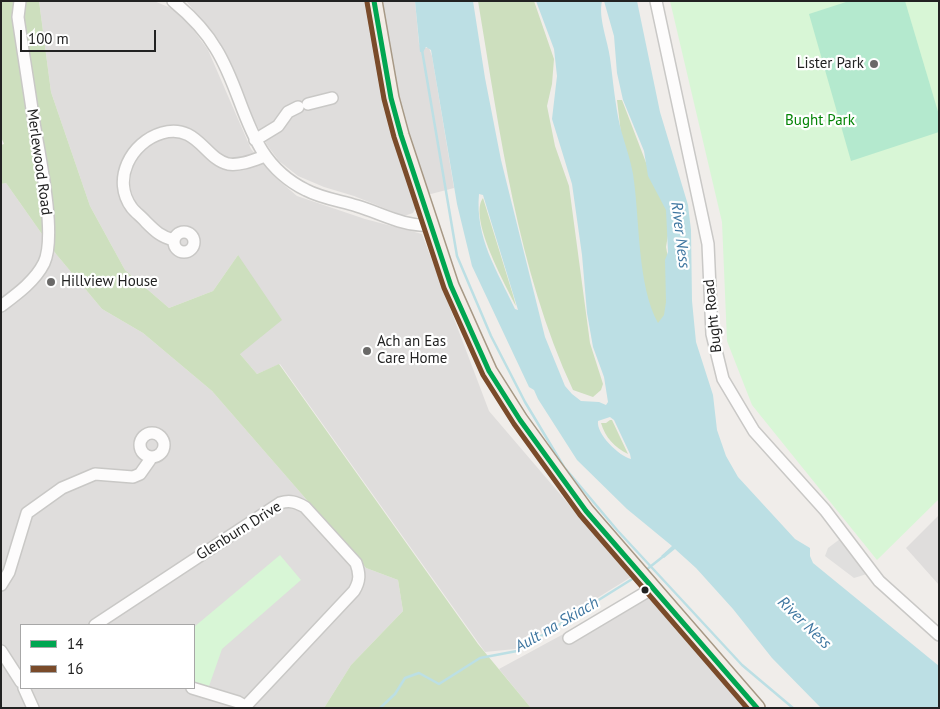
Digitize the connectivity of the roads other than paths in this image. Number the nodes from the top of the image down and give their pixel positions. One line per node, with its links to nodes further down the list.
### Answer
1 (20, 1): 10 (street, Merlewood Road)
2 (173, 1): 6 (street)
3 (374, 1): 8 (main road)
4 (656, 1): 15 (street, Bught Road)
5 (332, 98): 6 (street)
6 (255, 140): 7 (street)
7 (265, 156): 8 (street); 9 (street)
8 (430, 224): 12 (main road)
9 (174, 240)
10 (1, 306)
11 (152, 457): 13 (street)
12 (645, 579): 16 (street); 23 (main road)
13 (1, 585)
14 (107, 622): 21 (street, Glenburn Drive)
15 (939, 635)
16 (569, 638)
17 (1, 650): 18 (street)
18 (20, 678)
19 (24, 689): 22 (street)
20 (195, 689): 21 (street, Glenburn Drive)
21 (245, 707)
22 (33, 708)
23 (756, 708)

